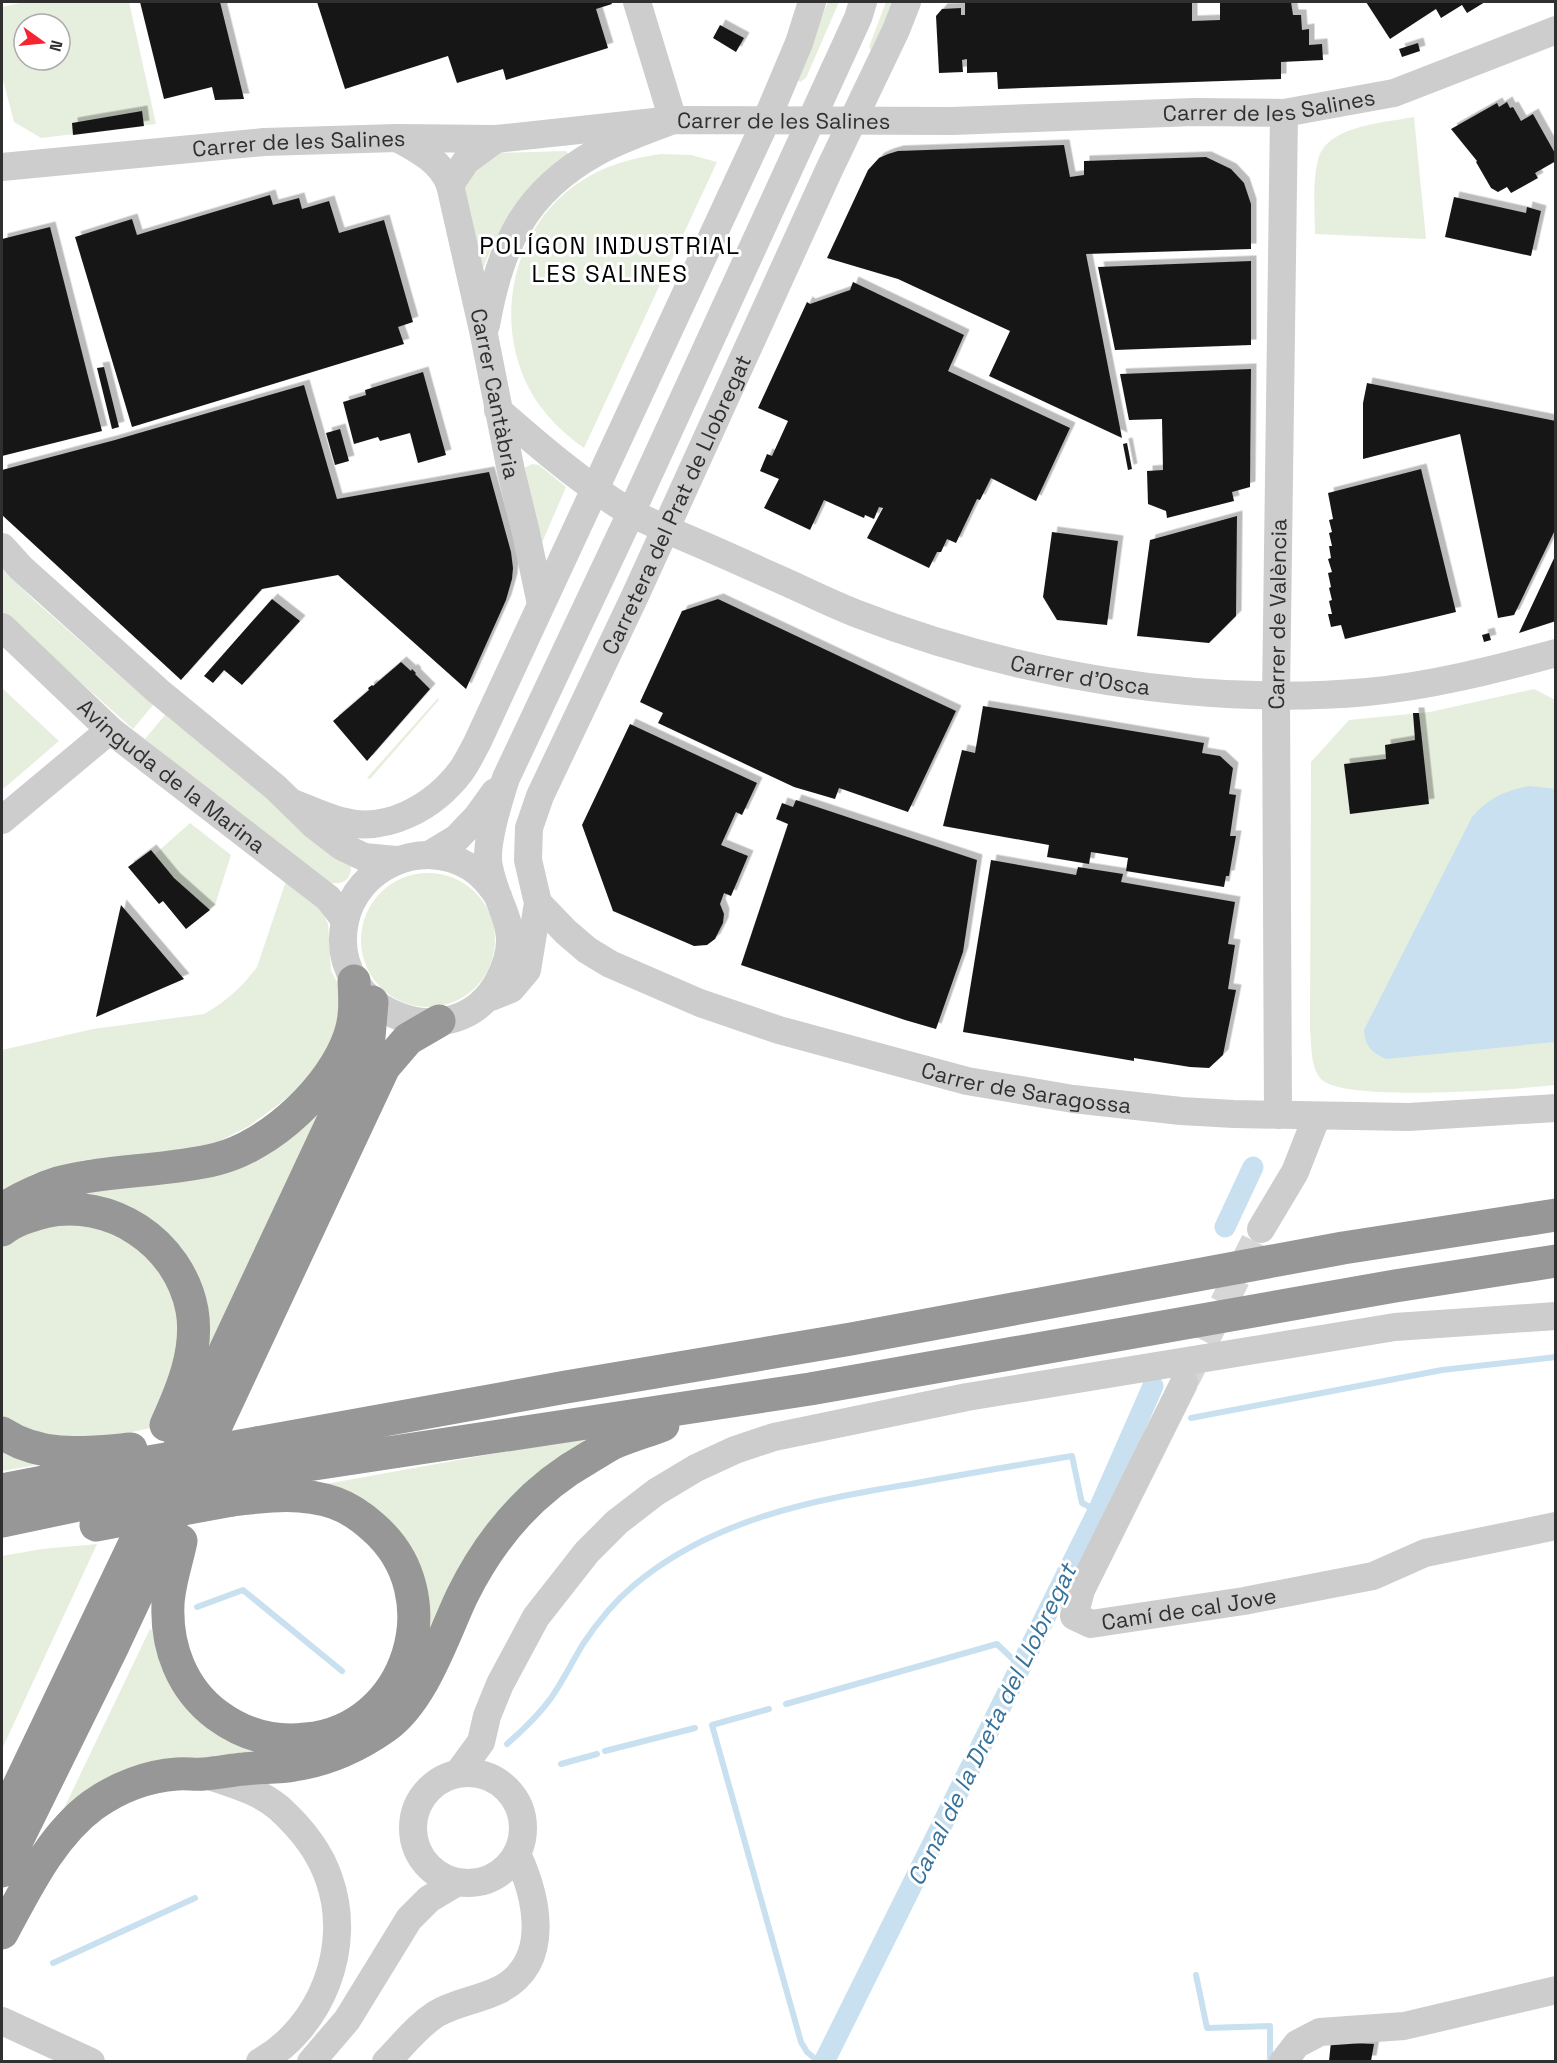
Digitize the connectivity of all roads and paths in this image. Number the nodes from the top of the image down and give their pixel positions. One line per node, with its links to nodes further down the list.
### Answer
1 (637, 2): 7 (street)
2 (812, 2): 10 (street)
3 (863, 2): 8 (street)
4 (906, 2): 9 (street, Carretera del Prat de Llobregat)
5 (1556, 30): 6 (street, Carrer de les Salines)
6 (1284, 113): 9 (street, Carrer de les Salines); 25 (street, Carrer de València)
7 (673, 120): 10 (street, Carrer de les Salines); 12 (street, Carrer de les Salines); 16 (street)
8 (810, 120): 9 (street, Carrer de les Salines); 10 (street, Carrer de les Salines); 15 (street)
9 (855, 120): 20 (street, Carretera del Prat de Llobregat)
10 (764, 126): 15 (street); 18 (street)
11 (397, 138): 12 (street, Carrer de les Salines); 13 (street, Carrer de les Salines); 14 (street, Carrer Cantàbria)
12 (496, 139): 14 (street)
13 (2, 166)
14 (450, 186): 16 (street, Carrer Cantàbria)
15 (776, 197): 19 (street)
16 (484, 335): 17 (street, Carrer Cantàbria)
17 (498, 410): 18 (street, Carrer d'Osca); 22 (street, Carrer Cantàbria)
18 (596, 490): 19 (street, Carrer d'Osca); 22 (street)
19 (630, 513): 20 (street, Carrer d'Osca); 27 (street)
20 (666, 529): 25 (street, Carrer d'Osca); 33 (street, Carretera del Prat de Llobregat)
21 (2, 548): 28 (street)
22 (541, 604): 28 (street)
23 (2, 627): 26 (street, Avinguda de la Marina)
24 (1556, 653): 25 (street, Carrer d'Osca)
25 (1276, 696): 40 (street, Carrer de València)
26 (110, 730): 29 (street); 34 (street, Avinguda de la Marina)
27 (506, 778): 30 (street); 32 (street)
28 (293, 803): 31 (street)
29 (2, 820)
30 (429, 855): 31 (street); 32 (street)
31 (396, 860): 34 (street)
32 (498, 896): 36 (street)
33 (538, 903): 36 (street, Carretera del Prat de Llobregat); 40 (street, Carrer de Saragossa)
34 (345, 920): 35 (street)
35 (363, 991): 37 (street); 42 (highway); 64 (highway)
36 (484, 1000): 37 (street)
37 (439, 1021): 39 (highway)
38 (1556, 1108): 41 (street, Carrer de Saragossa)
39 (363, 1111): 58 (highway); 66 (highway)
40 (1278, 1115): 41 (street, Carrer de Saragossa)
41 (1317, 1116): 44 (street)
42 (2, 1209)
43 (1556, 1215): 51 (highway, bridge)
44 (1261, 1229)
45 (2, 1230): 63 (highway)
46 (1556, 1261): 49 (highway)
47 (1556, 1316): 59 (street)
48 (1184, 1383): 56 (street, Camí de cal Jove)
49 (810, 1389): 52 (highway); 61 (highway)
50 (2, 1433): 51 (highway)
51 (126, 1458): 53 (highway)
52 (237, 1487): 54 (highway, bridge); 58 (highway)
53 (2, 1490)
54 (102, 1512): 55 (highway); 57 (highway)
55 (2, 1521)
56 (1556, 1526)
57 (2, 1537)
58 (181, 1541): 69 (highway)
59 (481, 1742): 60 (street); 62 (street)
60 (459, 1772): 62 (street); 68 (street)
61 (204, 1774): 71 (highway); 75 (street)
62 (490, 1776): 65 (street)
63 (3, 1779)
64 (2, 1821)
65 (517, 1854): 67 (street); 70 (street)
66 (2, 1871)
67 (486, 1880): 68 (street); 70 (street)
68 (456, 1882): 76 (street)
69 (2, 1903)
70 (536, 1917): 77 (street)
71 (2, 1933)
72 (1556, 1990): 78 (street)
73 (2, 2021): 74 (street)
74 (91, 2061)
75 (260, 2061)
76 (311, 2061)
77 (386, 2061)
78 (1283, 2061)

